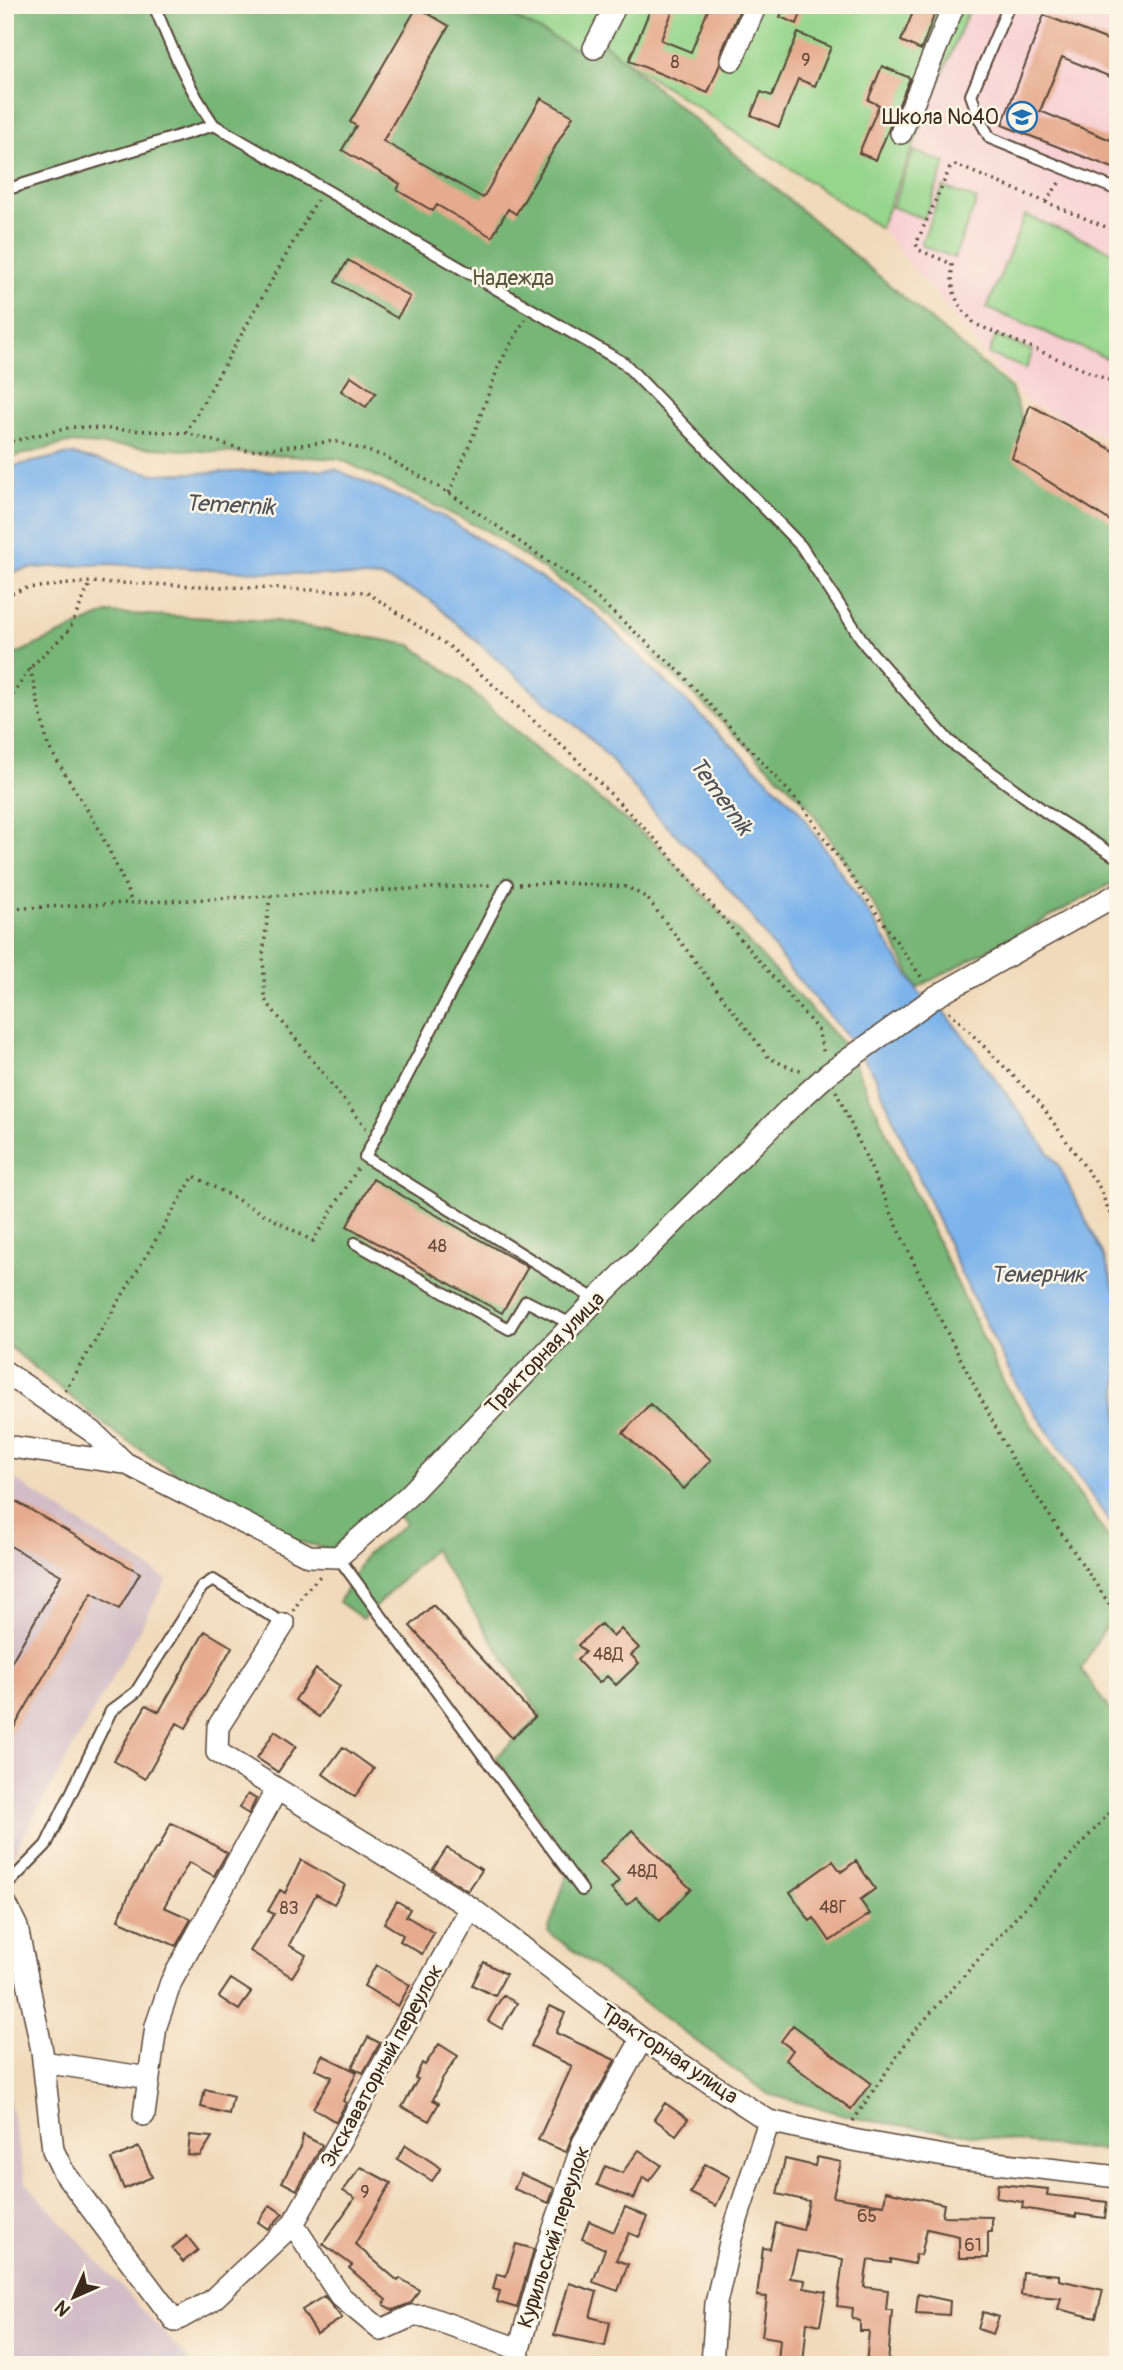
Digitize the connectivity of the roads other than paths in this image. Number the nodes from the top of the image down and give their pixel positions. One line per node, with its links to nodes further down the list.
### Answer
1 (154, 5): 10 (lane)
2 (616, 5): 8 (street)
3 (755, 5): 9 (street)
4 (954, 5): 11 (street)
5 (1009, 5): 13 (lane)
6 (1100, 5): 7 (lane)
7 (1118, 12)
8 (594, 48)
9 (733, 60)
10 (214, 125): 12 (lane); 14 (lane)
11 (901, 133)
12 (5, 190)
13 (1118, 190)
14 (1118, 858)
15 (507, 884): 18 (lane)
16 (1118, 894): 18 (street, Тракторная улица)
17 (355, 1243): 19 (lane)
18 (596, 1300): 19 (street, Тракторная улица)
19 (573, 1325): 23 (street, Тракторная улица)
20 (5, 1372): 22 (street)
21 (5, 1446): 22 (street)
22 (125, 1464): 23 (street)
23 (338, 1557): 27 (lane)
24 (285, 1624): 25 (street, Тракторная улица); 26 (lane)
25 (277, 1789): 29 (street, Тракторная улица); 32 (street)
26 (5, 1887)
27 (582, 1890)
28 (5, 1902): 31 (street)
29 (471, 1909): 30 (street, Тракторная улица); 36 (street, Экскаваторный переулок)
30 (642, 2039): 34 (street, Тракторная улица); 37 (street, Курильский переулок)
31 (43, 2062): 32 (street); 36 (street, Экскаваторный переулок)
32 (149, 2078): 33 (street)
33 (144, 2115)
34 (769, 2121): 35 (street, Тракторная улица); 38 (street)
35 (1118, 2177)
36 (293, 2224): 37 (street)
37 (519, 2357)
38 (712, 2365)

